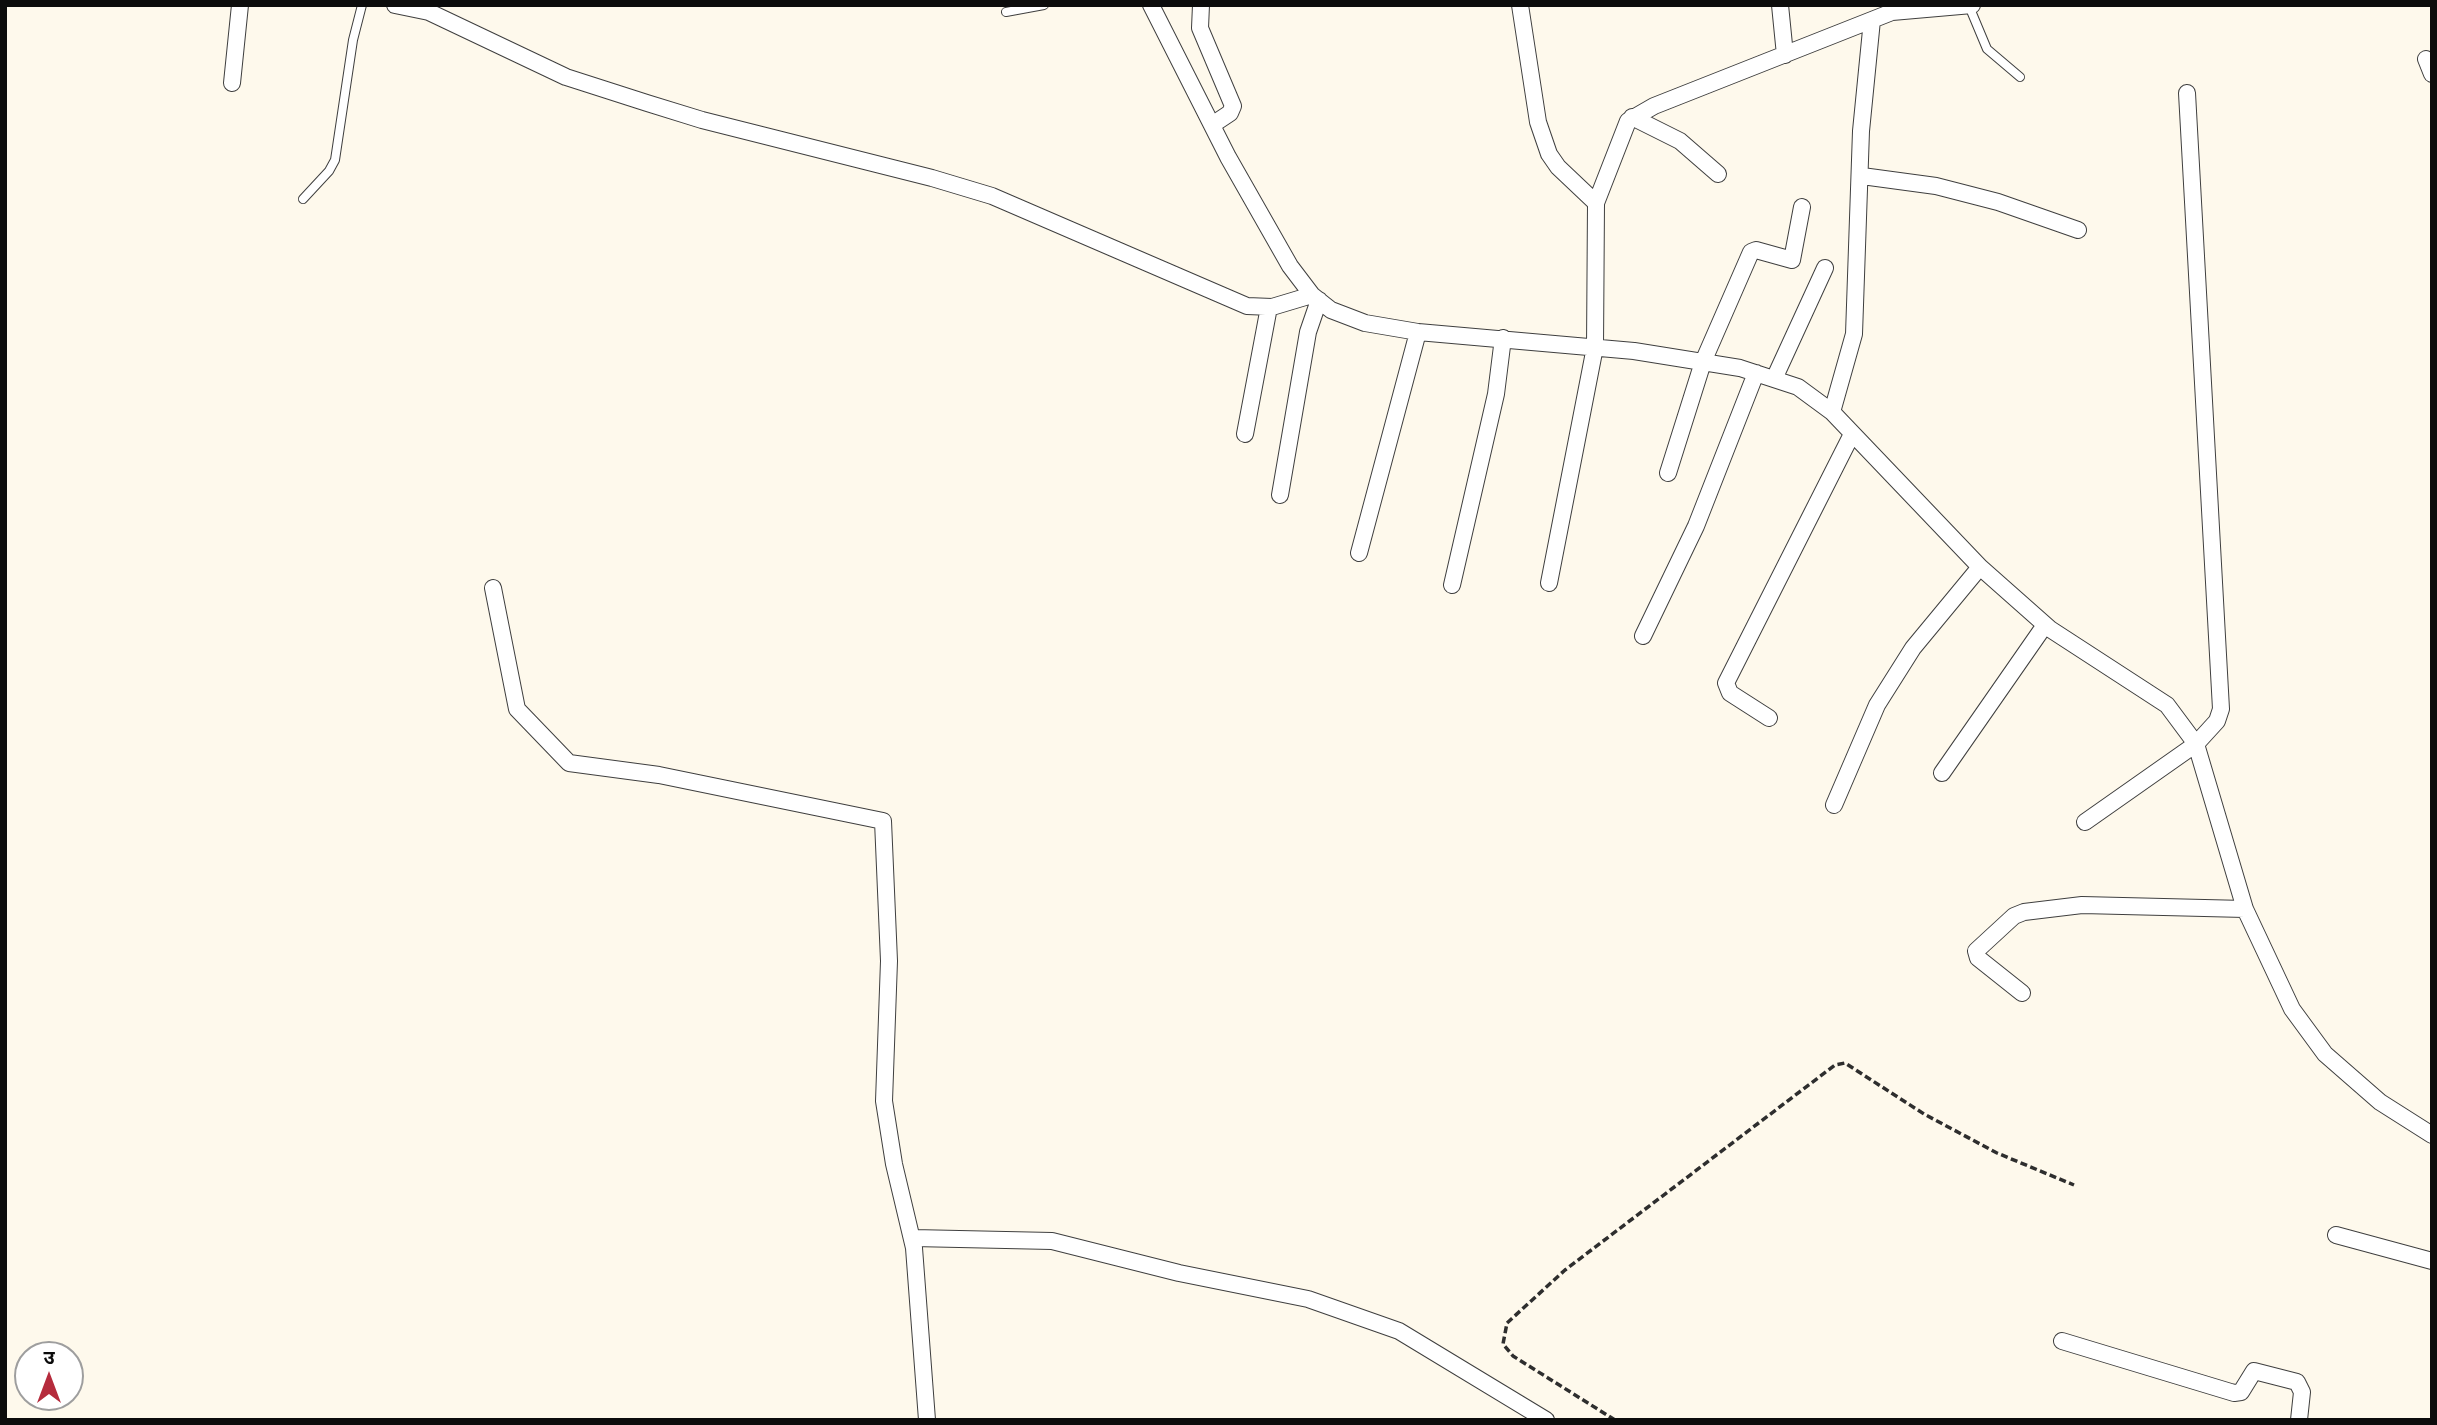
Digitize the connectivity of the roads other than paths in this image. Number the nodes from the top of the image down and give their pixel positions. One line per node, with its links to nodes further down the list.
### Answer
1 (240, 5): 15 (street)
2 (362, 5): 21 (lane)
3 (395, 5): 27 (street)
4 (1044, 5): 11 (lane)
5 (1152, 5): 18 (street)
6 (1201, 5): 18 (street)
7 (1520, 5): 22 (street)
8 (1780, 5): 13 (street)
9 (1970, 6): 10 (street); 14 (lane)
10 (1892, 8): 12 (street)
11 (1006, 12)
12 (1872, 20): 13 (street); 20 (street)
13 (1785, 55): 17 (street)
14 (2020, 77)
15 (232, 83)
16 (2187, 93): 47 (street)
17 (1632, 117): 19 (street); 22 (street)
18 (1212, 125): 26 (street)
19 (1718, 174)
20 (1862, 176): 24 (street); 34 (street)
21 (303, 199)
22 (1596, 203): 30 (street)
23 (1802, 207): 31 (street)
24 (2078, 230)
25 (1825, 268): 33 (street)
26 (1316, 297): 27 (street); 28 (street); 38 (street)
27 (1269, 307): 35 (street)
28 (1418, 332): 29 (street); 39 (street)
29 (1503, 338): 30 (street); 42 (street)
30 (1595, 346): 31 (street); 41 (street)
31 (1703, 362): 32 (street); 37 (street)
32 (1756, 373): 33 (street); 45 (street)
33 (1774, 379): 34 (street)
34 (1832, 412): 36 (street)
35 (1245, 434)
36 (1852, 434): 40 (street); 46 (street)
37 (1668, 473)
38 (1280, 495)
39 (1359, 553)
40 (1980, 567): 44 (street); 49 (street)
41 (1549, 583)
42 (1452, 585)
43 (493, 588): 55 (street)
44 (2045, 625): 47 (street); 48 (street)
45 (1643, 636)
46 (1769, 718)
47 (2196, 744): 50 (street); 51 (street)
48 (1942, 773)
49 (1833, 805)
50 (2085, 822)
51 (2245, 909): 52 (street); 53 (street)
52 (2022, 993)
53 (2432, 1135)
54 (2336, 1235): 56 (street)
55 (913, 1238): 58 (street); 59 (street)
56 (2432, 1261)
57 (2062, 1341): 60 (street)
58 (927, 1420)
59 (1546, 1420)
60 (2300, 1420)

